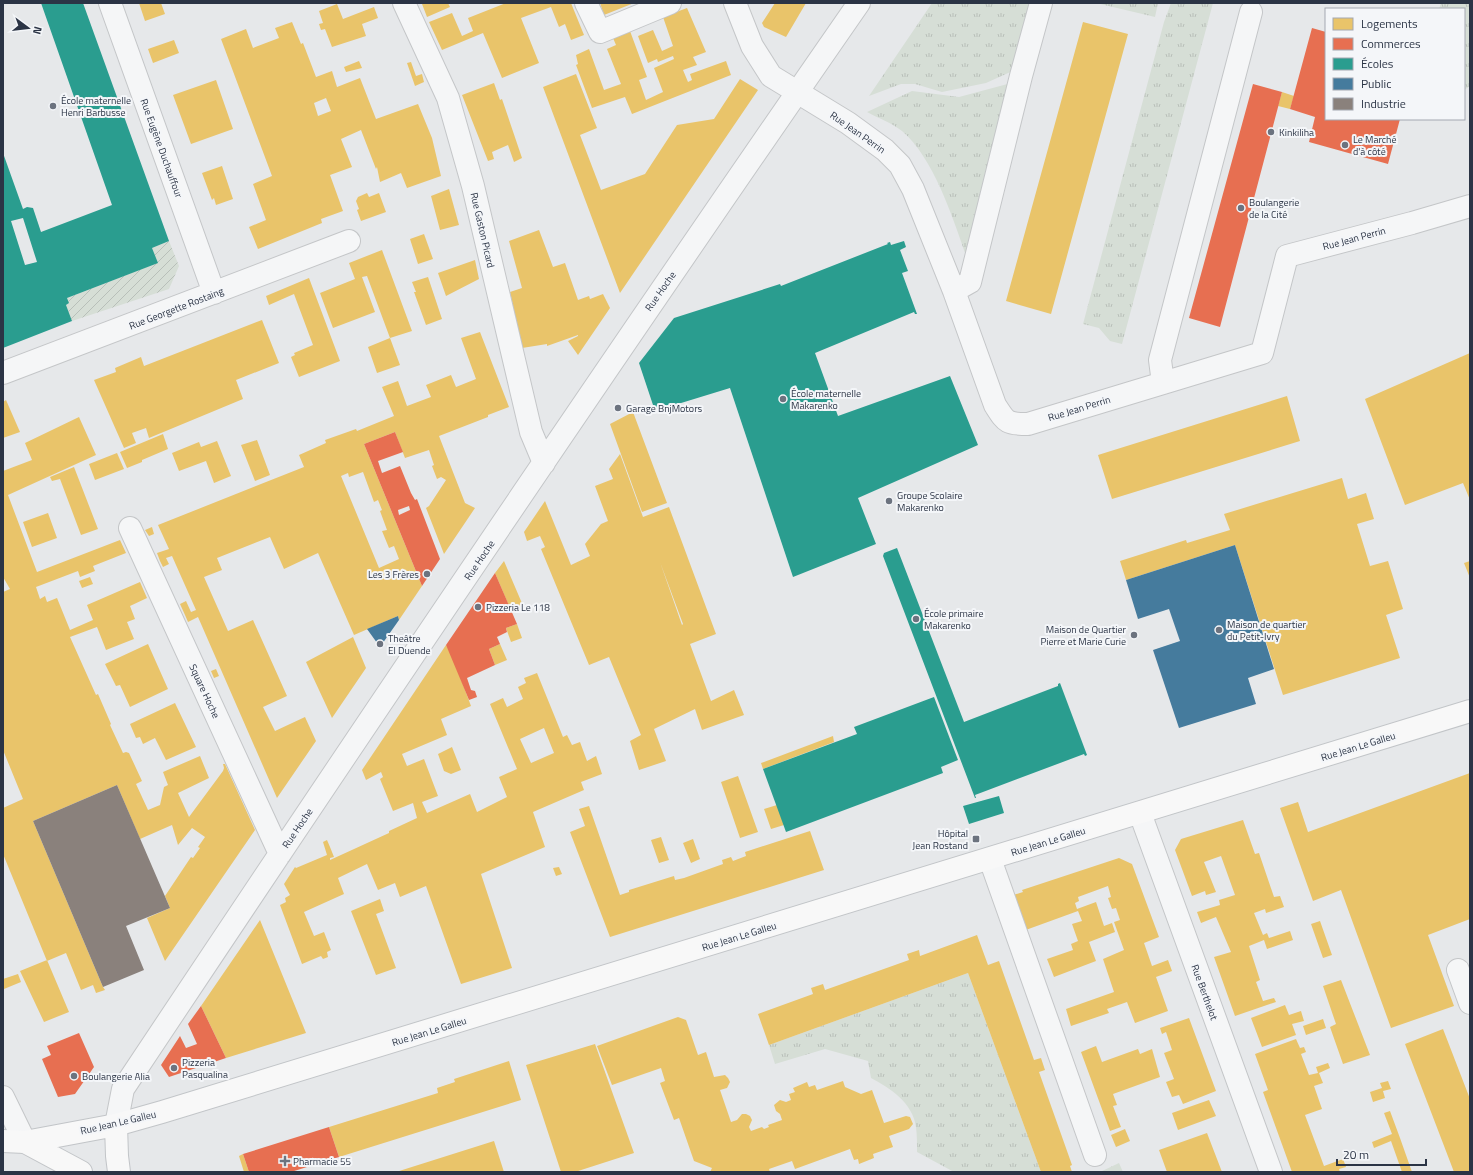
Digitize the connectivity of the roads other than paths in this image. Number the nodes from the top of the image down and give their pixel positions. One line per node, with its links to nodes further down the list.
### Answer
1 (110, 3): 13 (street, Rue Eugène Duchauffour)
2 (404, 3): 16 (street, Rue Gaston Picard)
3 (586, 3): 4 (street)
4 (670, 3)
5 (735, 3): 9 (street, Rue Jean Perrin)
6 (859, 3): 9 (street, Rue Hoche)
7 (1041, 3): 12 (street)
8 (1252, 12): 15 (street)
9 (797, 92): 12 (street, Rue Jean Perrin); 16 (street, Rue Hoche)
10 (1470, 206): 15 (street, Rue Jean Perrin)
11 (349, 241): 13 (street, Rue Georgette Rostaing)
12 (954, 291): 15 (street, Rue Jean Perrin)
13 (214, 293): 14 (street, Rue Georgette Rostaing)
14 (3, 373)
15 (1163, 383)
16 (544, 463): 20 (street, Rue Hoche)
17 (130, 528): 20 (street, Square Hoche)
18 (1470, 712): 19 (main road, Rue Jean Le Galleu)
19 (1140, 813): 21 (main road, Rue Jean Le Galleu); 32 (street, Rue Berthelot)
20 (280, 854): 25 (street, Rue Hoche)
21 (990, 859): 25 (main road, Rue Jean Le Galleu); 28 (street)
22 (1458, 970): 23 (street)
23 (1470, 1004)
24 (3, 1097): 27 (street)
25 (116, 1125): 27 (main road, Rue Jean Le Galleu); 31 (main road)
26 (3, 1142): 27 (main road, Rue Jean Le Galleu)
27 (26, 1142): 29 (main road); 30 (main road)
28 (1095, 1155)
29 (47, 1172)
30 (81, 1172)
31 (119, 1172)
32 (1271, 1172)

